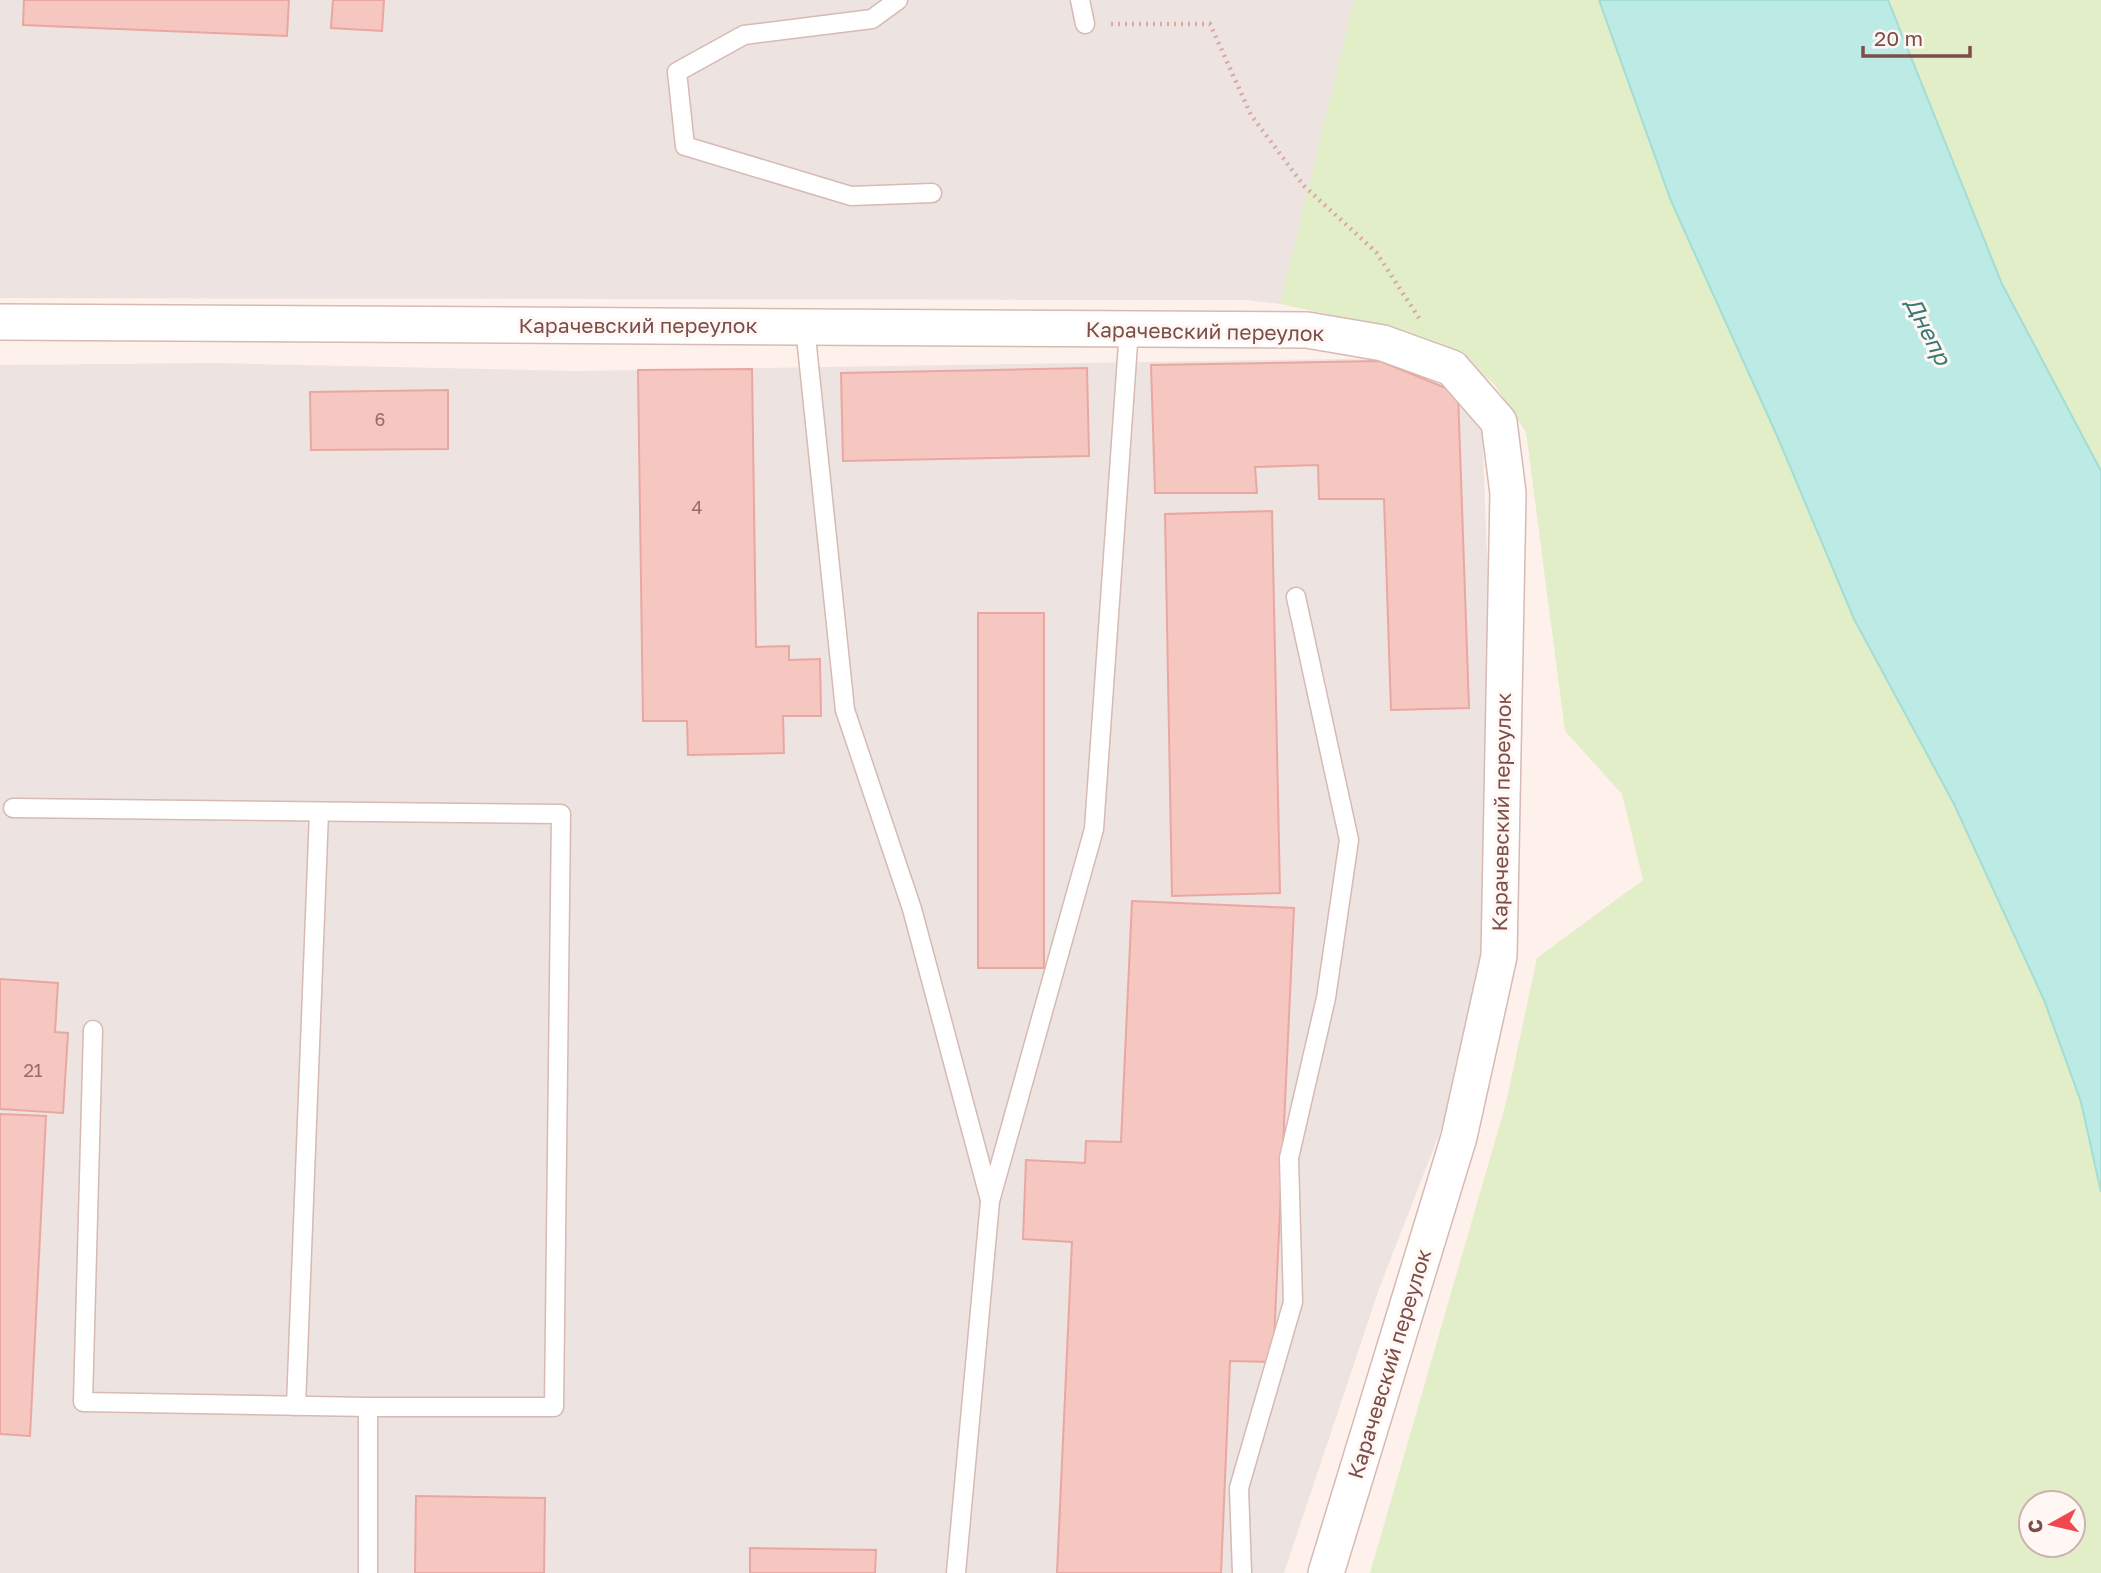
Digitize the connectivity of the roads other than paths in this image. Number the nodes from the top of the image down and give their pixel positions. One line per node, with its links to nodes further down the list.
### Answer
1 (898, 0): 4 (lane)
2 (1080, 0): 3 (lane)
3 (1085, 24)
4 (932, 193)
5 (0, 322): 6 (street, Карачевский переулок)
6 (805, 327): 7 (street, Карачевский переулок); 12 (lane)
7 (1129, 329): 12 (lane); 18 (street, Карачевский переулок)
8 (1296, 597): 17 (lane)
9 (13, 808): 10 (lane)
10 (319, 812): 13 (lane); 14 (lane)
11 (93, 1030): 13 (lane)
12 (990, 1200): 16 (lane)
13 (296, 1406): 14 (lane)
14 (368, 1407): 15 (lane)
15 (368, 1573)
16 (956, 1573)
17 (1242, 1573)
18 (1326, 1573)

